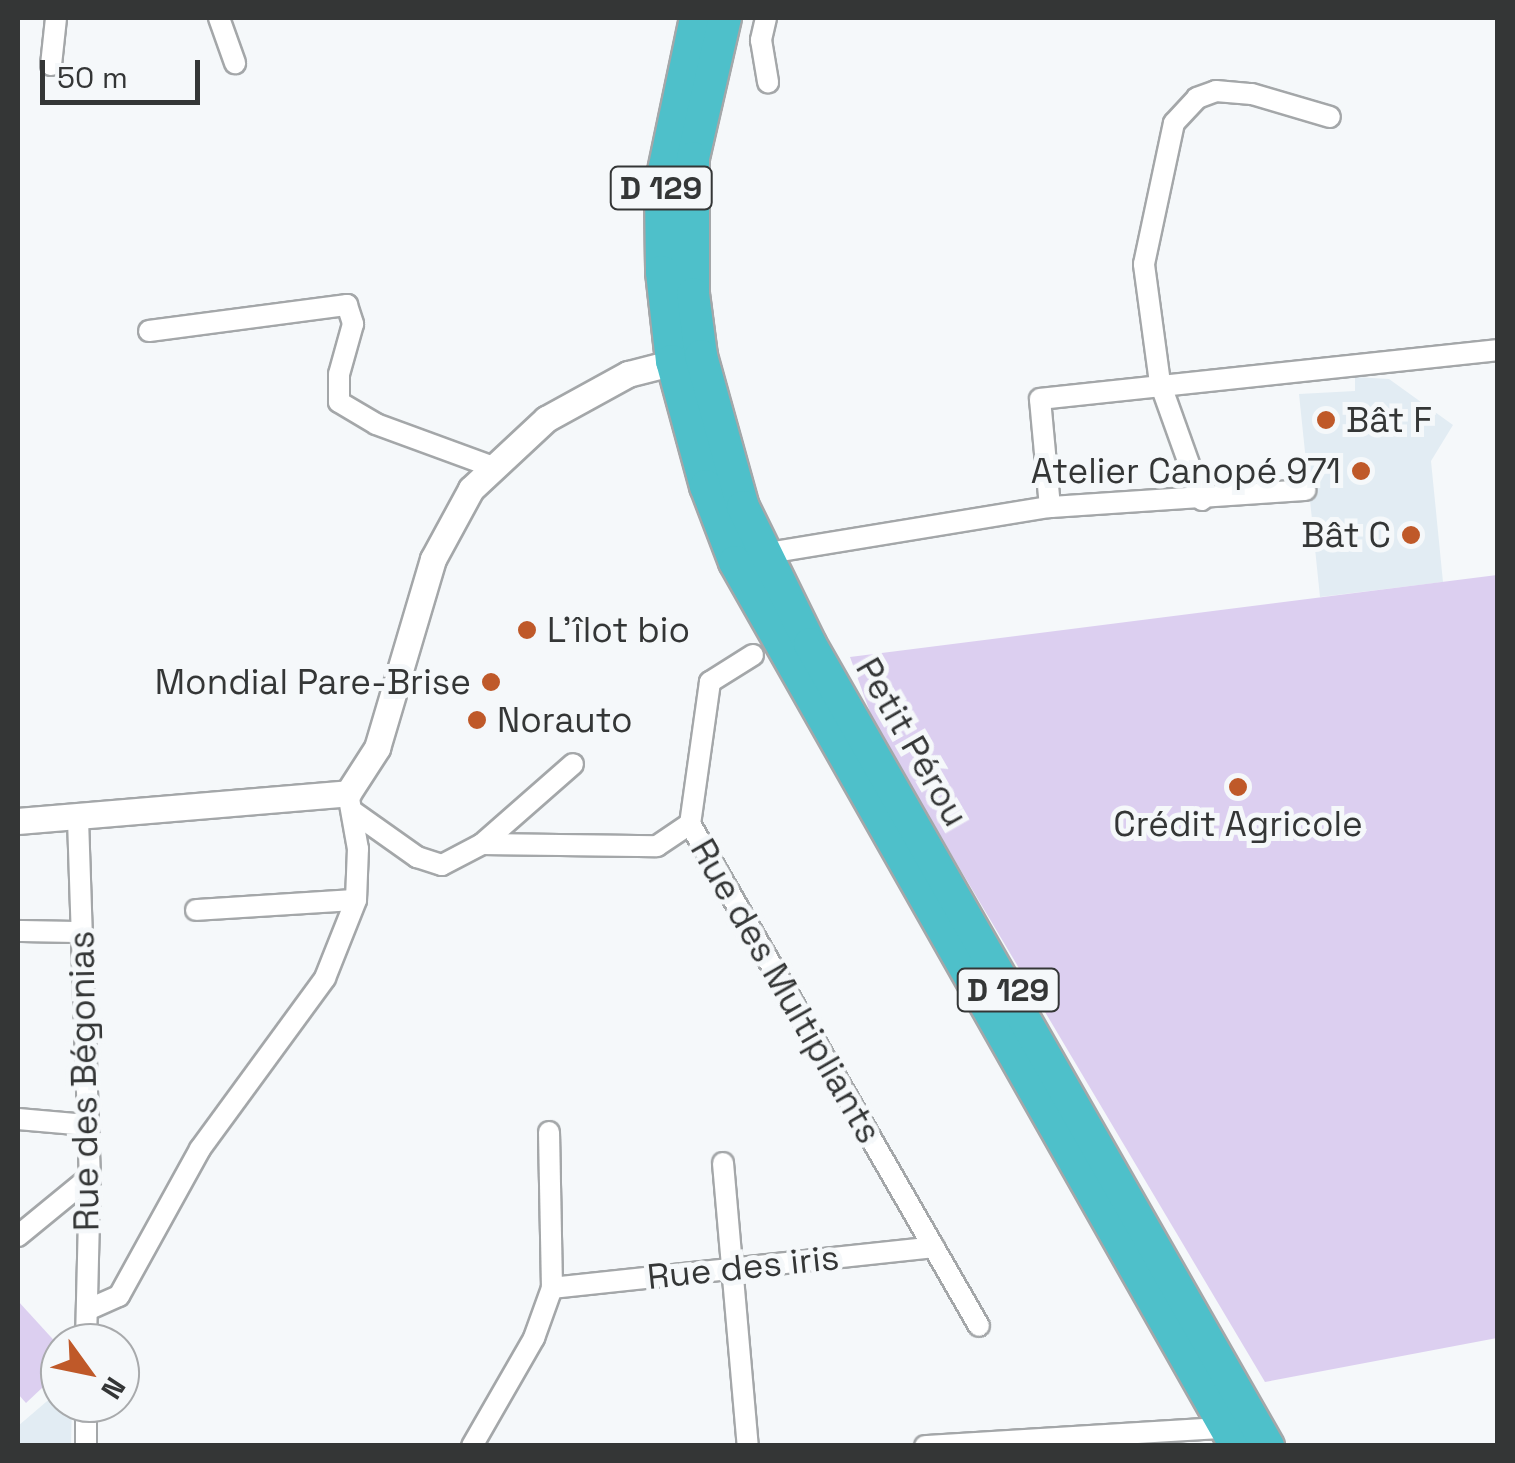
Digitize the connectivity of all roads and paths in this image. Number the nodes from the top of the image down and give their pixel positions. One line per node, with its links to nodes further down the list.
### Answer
1 (56, 18): 7 (street)
2 (220, 18): 6 (street)
3 (696, 18): 12 (highway, Petit Pérou / D 129)
4 (724, 18): 12 (highway, Petit Pérou / D 129)
5 (766, 18): 8 (street)
6 (235, 63)
7 (51, 65)
8 (768, 82)
9 (1330, 117): 13 (street)
10 (149, 330): 14 (street)
11 (1498, 350): 13 (street)
12 (687, 358): 14 (street); 18 (highway, Petit Pérou / D 129)
13 (1160, 383): 16 (street); 17 (street)
14 (490, 466): 21 (street)
15 (1305, 490): 16 (street)
16 (1202, 500): 17 (street)
17 (1050, 507): 18 (street)
18 (748, 558): 42 (highway, Petit Pérou / D 129)
19 (754, 655): 24 (street, Rue des Multipliants)
20 (573, 764): 25 (street)
21 (350, 802): 22 (street); 25 (street); 26 (street)
22 (78, 819): 23 (street); 29 (street, Rue des Bégonias)
23 (18, 821)
24 (690, 824): 25 (street); 36 (street, Rue des Multipliants)
25 (482, 844)
26 (356, 900): 27 (street); 39 (street)
27 (196, 910)
28 (18, 931): 29 (street)
29 (80, 932): 31 (street, Rue des Bégonias)
30 (18, 1120): 31 (street)
31 (87, 1125): 34 (street, Rue des Bégonias)
32 (549, 1132): 38 (street)
33 (723, 1163): 37 (street)
34 (90, 1177): 35 (street); 39 (street, Rue des Bégonias)
35 (18, 1236)
36 (934, 1247): 37 (street, Rue des iris); 41 (street, Rue des Multipliants)
37 (733, 1268): 38 (street, Rue des iris); 45 (street)
38 (552, 1288): 44 (street)
39 (87, 1310): 40 (street, Rue des Bégonias)
40 (87, 1323)
41 (978, 1326)
42 (1247, 1436): 43 (street)
43 (1168, 1439): 46 (street)
44 (472, 1446)
45 (748, 1446)
46 (925, 1446)

